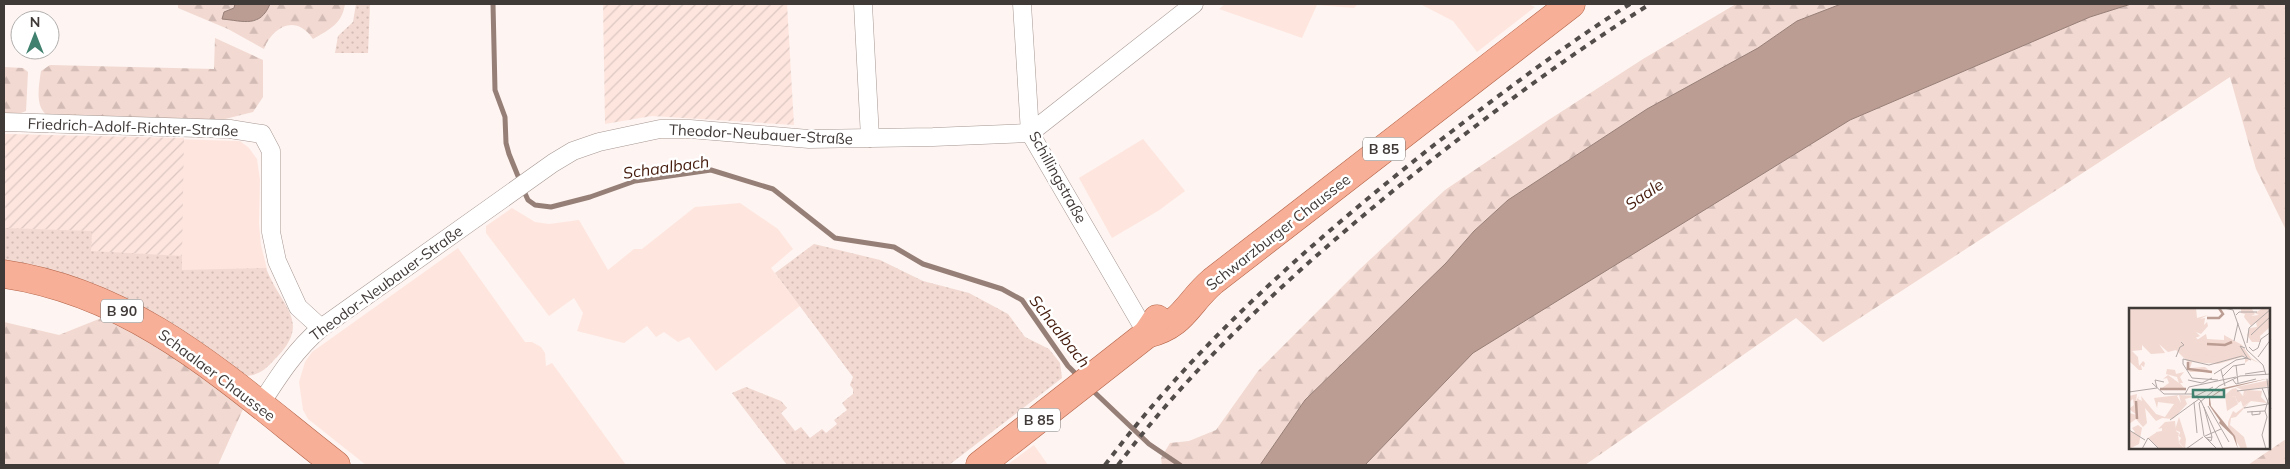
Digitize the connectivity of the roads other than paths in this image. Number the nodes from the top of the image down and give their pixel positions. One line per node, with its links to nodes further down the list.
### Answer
1 (862, 4): 7 (street)
2 (1022, 4): 6 (street, Schillingstraße)
3 (1194, 4): 6 (street)
4 (1571, 4): 10 (main road, Schwarzburger Chaussee / B 85)
5 (4, 122): 9 (street, Friedrich-Adolf-Richter-Straße)
6 (1030, 132): 7 (street, Theodor-Neubauer-Straße); 10 (street, Schillingstraße)
7 (870, 138): 9 (street, Theodor-Neubauer-Straße)
8 (4, 274): 11 (main road, Schaalaer Chaussee / B 90)
9 (321, 328): 11 (street, Theodor-Neubauer-Straße)
10 (1147, 334): 13 (main road, Schwarzburger Chaussee / B 85)
11 (260, 405): 12 (main road, Schaalaer Chaussee / B 90)
12 (336, 465)
13 (980, 465)

